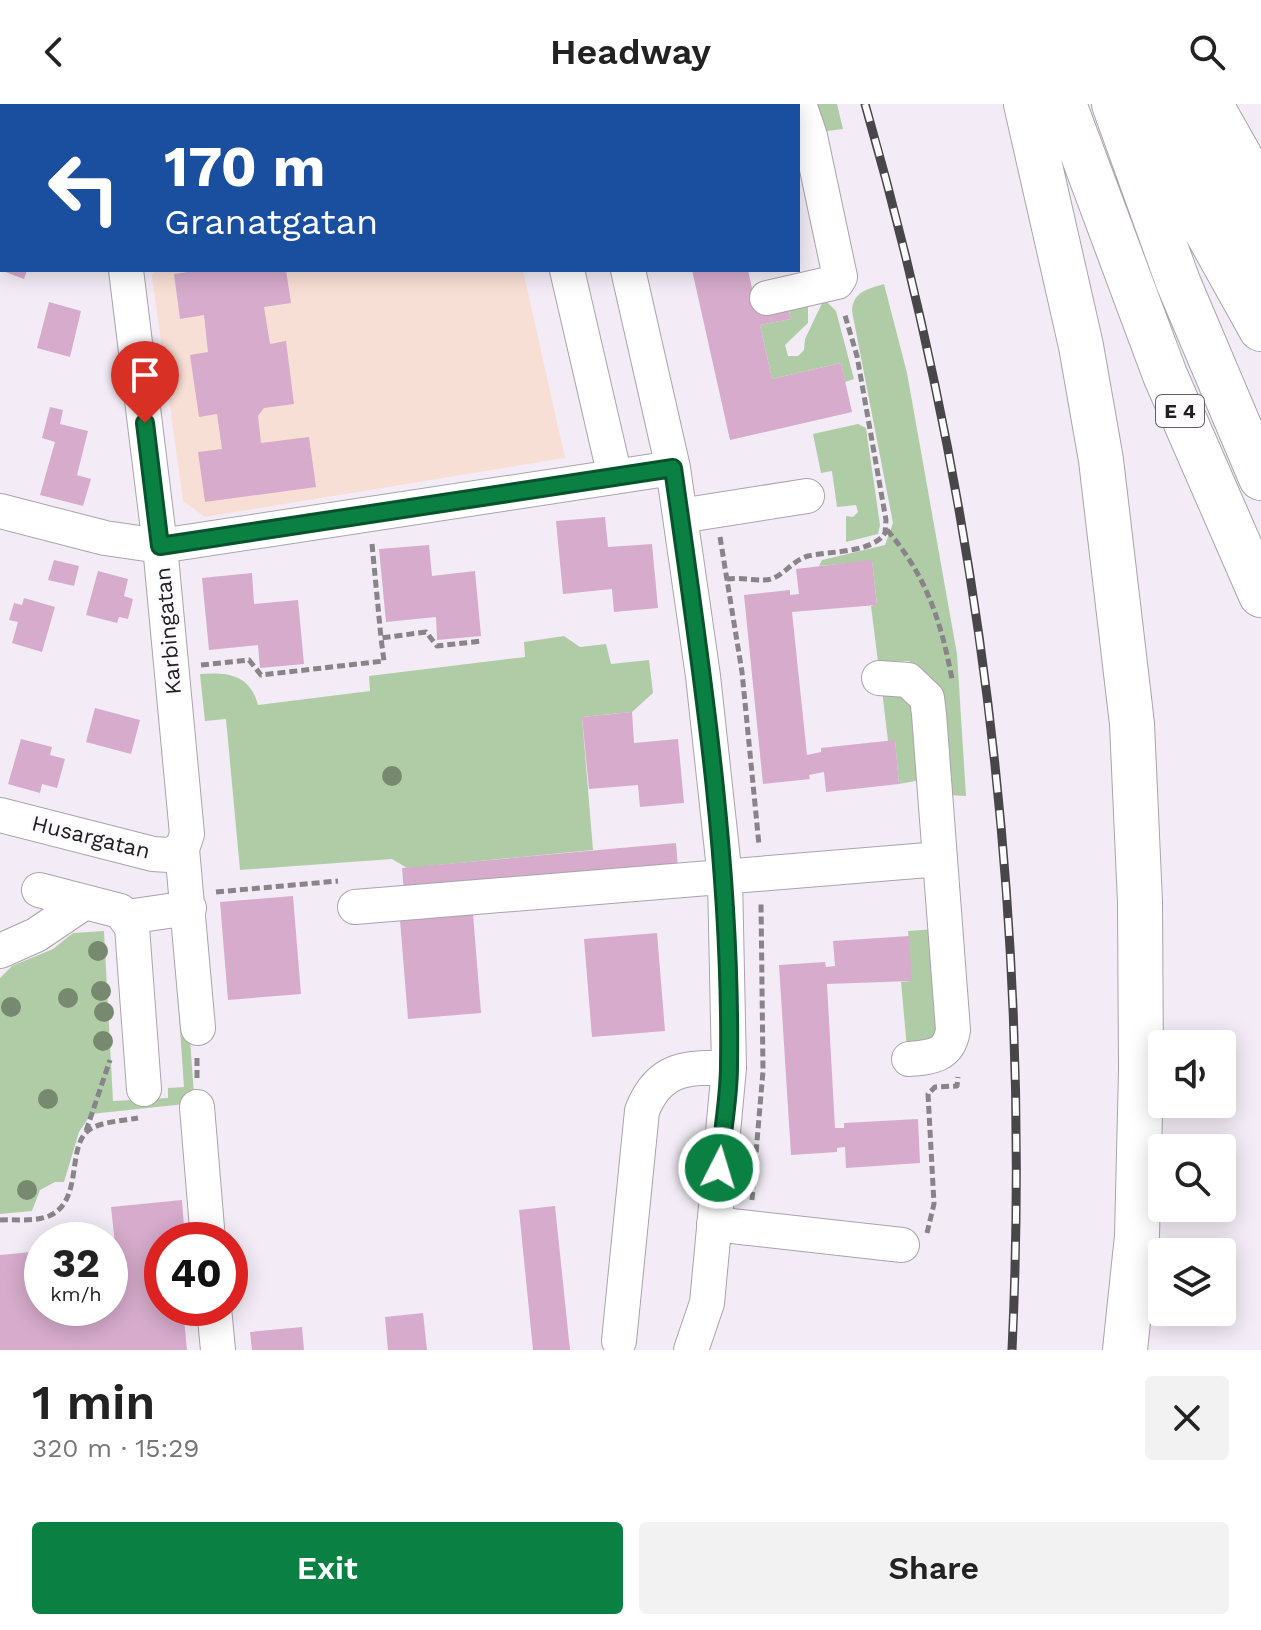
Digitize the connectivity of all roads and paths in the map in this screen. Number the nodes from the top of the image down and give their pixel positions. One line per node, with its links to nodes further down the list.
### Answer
1 (1026, 104): 54 (highway)
2 (1064, 104): 26 (highway, E 4)
3 (1114, 104): 18 (highway, E 4)
4 (1143, 104): 15 (highway)
5 (1184, 104): 9 (highway)
6 (1210, 104): 8 (highway)
7 (800, 107): 13 (street)
8 (1261, 194)
9 (1261, 267)
10 (126, 272): 24 (street, Karbingatan)
11 (567, 272): 17 (street)
12 (628, 272): 16 (street)
13 (837, 282): 14 (street); 23 (path)
14 (767, 298)
15 (1261, 329)
16 (673, 468): 17 (street); 22 (street)
17 (615, 477): 21 (street)
18 (1261, 478)
19 (807, 496): 22 (street)
20 (0, 511): 24 (street)
21 (369, 515): 24 (street); 28 (path)
22 (680, 516): 35 (street)
23 (886, 529): 25 (path); 27 (path)
24 (160, 546): 30 (street, Karbingatan)
25 (727, 579)
26 (1261, 595)
27 (944, 637)
28 (381, 638): 29 (path); 30 (path)
29 (482, 641)
30 (172, 668): 33 (street, Karbingatan)
31 (879, 678): 34 (street)
32 (0, 815): 33 (street, Husargatan)
33 (182, 849): 37 (street, Karbingatan)
34 (940, 859): 35 (street); 43 (street)
35 (725, 878): 39 (street); 46 (street)
36 (39, 890): 38 (street)
37 (188, 901): 39 (path); 40 (street); 42 (street, Karbingatan)
38 (85, 902): 40 (street); 41 (street)
39 (355, 907)
40 (127, 917): 47 (street)
41 (0, 951)
42 (198, 1028): 48 (path)
43 (949, 1046): 45 (street); 53 (path)
44 (111, 1057): 49 (path)
45 (909, 1059)
46 (729, 1068): 52 (street); 56 (street)
47 (144, 1089)
48 (197, 1107): 49 (path); 51 (street)
49 (86, 1132): 50 (path)
50 (0, 1220)
51 (207, 1222)
52 (714, 1224): 53 (street); 58 (street)
53 (902, 1245)
54 (1133, 1289): 59 (highway); 60 (highway)
55 (216, 1326): 57 (street)
56 (619, 1341)
57 (218, 1350)
58 (691, 1350)
59 (1125, 1350)
60 (1135, 1350)

